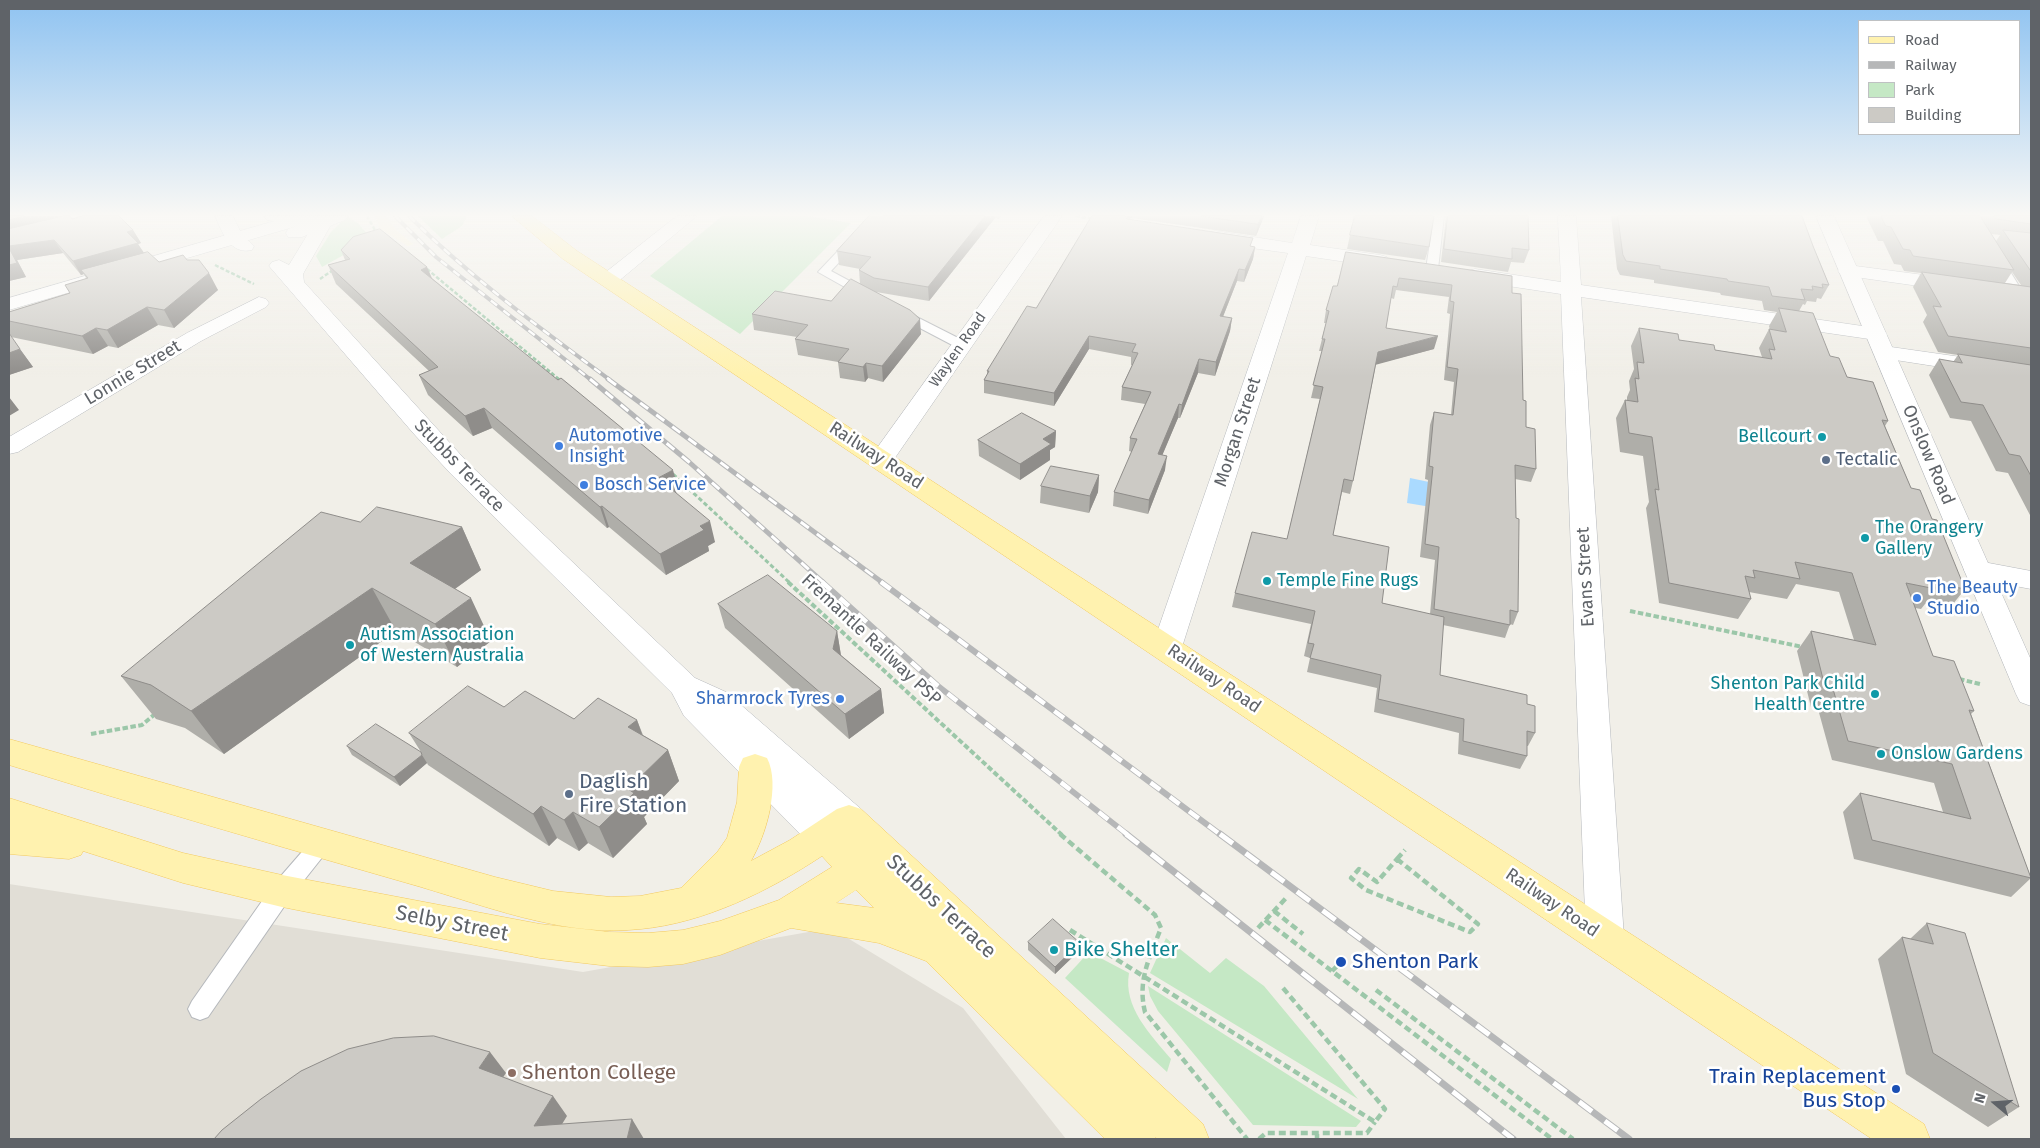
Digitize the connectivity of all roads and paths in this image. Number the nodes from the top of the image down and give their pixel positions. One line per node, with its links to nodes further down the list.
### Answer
1 (144, 270): 22 (street)
2 (220, 270): 19 (path)
3 (295, 270): 16 (street)
4 (332, 270): 16 (path)
5 (427, 270): 27 (path)
6 (592, 270): 17 (main road, Railway Road)
7 (621, 270): 17 (street)
8 (826, 270): 21 (lane)
9 (1015, 270): 25 (street, Waylen Road)
10 (1292, 270): 34 (street, Morgan Street)
11 (1438, 270): 14 (street)
12 (1570, 270): 18 (street, Evans Street)
13 (2005, 270): 20 (lane)
14 (1447, 271): 18 (street)
15 (1848, 271): 20 (street); 24 (street, Onslow Road)
16 (291, 280): 38 (street, Stubbs Terrace)
17 (608, 280): 29 (main road, Railway Road)
18 (1571, 289): 24 (street); 61 (street, Evans Street)
19 (258, 295): 28 (street, Lonnie Street)
20 (2024, 295)
21 (876, 300)
22 (9, 304)
23 (893, 308): 25 (lane)
24 (1880, 343): 26 (street); 31 (street, Onslow Road)
25 (962, 345): 29 (street, Waylen Road)
26 (2031, 374)
27 (566, 384)
28 (9, 447)
29 (881, 460): 34 (main road, Railway Road)
30 (669, 471): 65 (path, Fremantle Railway PSP)
31 (1978, 570): 32 (street); 39 (street, Onslow Road)
32 (2031, 580)
33 (1630, 611): 35 (path)
34 (1167, 647): 61 (main road, Railway Road)
35 (1805, 648)
36 (1951, 678): 37 (path)
37 (1980, 684)
38 (684, 686): 43 (street, Stubbs Terrace); 45 (street, Stubbs Terrace)
39 (2031, 694)
40 (157, 712): 41 (path)
41 (91, 734)
42 (9, 752): 47 (main road, Selby Street)
43 (755, 767): 45 (street, Stubbs Terrace); 54 (main road)
44 (9, 812): 49 (main road, Selby Street)
45 (837, 828): 51 (main road, Stubbs Terrace); 54 (main road, Selby Street)
46 (9, 839): 49 (main road)
47 (321, 844): 52 (lane); 54 (main road, Selby Street)
48 (1404, 850): 50 (path)
49 (128, 852): 52 (main road, Selby Street)
50 (1398, 859): 50 (path)
51 (871, 862): 56 (main road, Selby Street); 62 (main road, Stubbs Terrace); 72 (main road, Stubbs Terrace)
52 (282, 891): 56 (main road, Selby Street); 68 (lane)
53 (1288, 896): 55 (path)
54 (690, 902)
55 (1274, 911): 57 (path); 60 (path)
56 (791, 912): 62 (main road)
57 (1265, 920): 58 (path); 64 (path)
58 (1258, 928)
59 (1070, 930): 65 (path)
60 (1304, 934)
61 (1605, 938): 77 (main road, Railway Road)
62 (941, 950): 71 (main road, Stubbs Terrace)
63 (1341, 962): 64 (path)
64 (1332, 971): 75 (path)
65 (1142, 974): 69 (path); 73 (path, Fremantle Railway PSP)
66 (1283, 988): 69 (path)
67 (1376, 990): 76 (path)
68 (200, 1009)
69 (1375, 1122): 70 (path)
70 (1317, 1136): 74 (path)
71 (1135, 1139)
72 (1188, 1139)
73 (1247, 1139)
74 (1259, 1139)
75 (1552, 1139)
76 (1573, 1139)
77 (1909, 1139)

